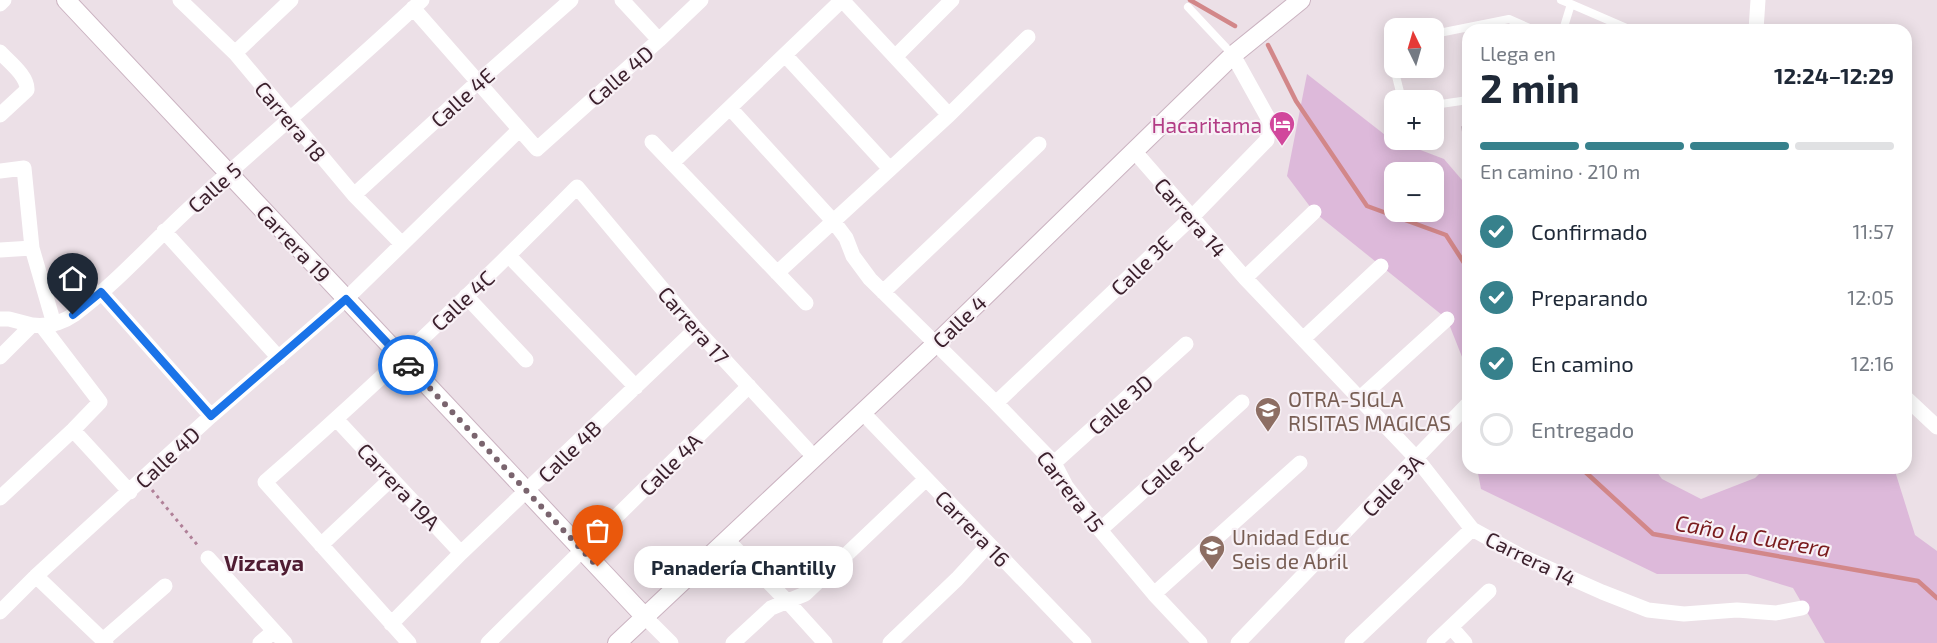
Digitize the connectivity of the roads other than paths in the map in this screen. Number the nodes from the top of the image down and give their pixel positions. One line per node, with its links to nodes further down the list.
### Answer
1 (4, 0): 13 (street)
2 (66, 0): 45 (street, Carrera 19)
3 (180, 0): 27 (street, Carrera 18)
4 (291, 0): 27 (street)
5 (571, 0): 31 (street, Calle 4E)
6 (622, 0): 25 (street)
7 (701, 0): 25 (street, Calle 4D)
8 (842, 0): 28 (street); 30 (street)
9 (952, 0): 30 (street)
10 (1301, 0): 29 (street, Calle 4)
11 (1561, 0): 15 (lane)
12 (1758, 0): 21 (street)
13 (0, 3)
14 (417, 4): 31 (street); 37 (street, Calle 5)
15 (1571, 4): 19 (lane); 20 (lane)
16 (1188, 7): 29 (lane)
17 (1484, 24): 18 (lane)
18 (1520, 24)
19 (1565, 24)
20 (1617, 24)
21 (1756, 24)
22 (1462, 28): 23 (lane)
23 (1444, 32)
24 (1028, 37): 36 (street)
25 (659, 40): 38 (street, Calle 4D)
26 (0, 52): 35 (street)
27 (235, 53): 37 (street, Carrera 18)
28 (784, 55): 34 (street); 43 (street)
29 (1233, 55): 41 (street, Calle 4); 49 (street, Calle 3E)
30 (895, 57): 36 (street)
31 (478, 81): 38 (street); 47 (street, Calle 4E)
32 (1462, 101): 33 (lane)
33 (1444, 104)
34 (730, 108): 42 (street); 50 (street, Carrera 15)
35 (0, 115)
36 (949, 115): 43 (street)
37 (290, 119): 45 (street, Calle 5); 47 (street, Carrera 18)
38 (519, 130): 52 (street, Calle 4D)
39 (652, 142): 42 (street)
40 (1038, 144): 60 (street)
41 (1135, 152): 49 (street, Carrera 14); 70 (street, Calle 4)
42 (672, 162): 57 (street)
43 (890, 169): 50 (street)
44 (0, 171): 53 (street)
45 (228, 173): 51 (street, Calle 5); 62 (street, Carrera 19)
46 (578, 188): 55 (street, Calle 4C); 67 (street, Carrera 17)
47 (354, 195): 52 (street, Carrera 18)
48 (1314, 212): 58 (street)
49 (1192, 217): 58 (street, Carrera 14); 79 (street, Calle 3E)
50 (834, 222): 57 (street); 60 (street, Carrera 15)
51 (164, 231): 59 (street, Calle 5); 73 (street)
52 (401, 243): 62 (street, Calle 4D)
53 (32, 248): 54 (street); 66 (street)
54 (0, 250)
55 (509, 256): 61 (street, Calle 4C); 76 (street)
56 (1381, 266): 68 (street)
57 (777, 273): 63 (street)
58 (1245, 278): 68 (street, Carrera 14)
59 (101, 292): 66 (street, Calle 5); 83 (street)
60 (883, 292): 70 (street, Carrera 15)
61 (466, 296): 72 (street, Calle 4C); 74 (street)
62 (346, 299): 72 (street, Carrera 19); 73 (street, Calle 4D)
63 (806, 303)
64 (0, 319): 66 (street)
65 (1447, 319): 77 (street)
66 (43, 325): 71 (street, Calle 5); 86 (street)
67 (696, 329): 75 (street, Carrera 17); 76 (street, Calle 4B)
68 (1304, 338): 77 (street, Carrera 14)
69 (1186, 344): 89 (street, Calle 3D)
70 (935, 345): 79 (street, Carrera 15); 82 (street, Calle 4)
71 (0, 357)
72 (401, 357): 84 (street, Calle 4C); 93 (street, Carrera 19)
73 (279, 358): 83 (street, Calle 4D)
74 (526, 360)
75 (749, 386): 87 (street, Carrera 17); 101 (street, Calle 4A)
76 (636, 387): 93 (street, Calle 4B)
77 (1360, 398): 88 (street, Carrera 14)
78 (1242, 402): 97 (street, Calle 3C)
79 (996, 403): 89 (street, Carrera 15)
80 (1912, 404): 85 (street)
81 (1462, 410): 88 (street, Calle 3A)
82 (863, 413): 87 (street, Calle 4); 92 (street, Carrera 16)
83 (211, 416): 94 (street, Calle 4D)
84 (337, 420): 91 (street, Carrera 19A); 100 (street, Calle 4C)
85 (1937, 427)
86 (73, 430): 94 (street); 95 (street)
87 (815, 458): 98 (street, Calle 4)
88 (1417, 459): 96 (street, Carrera 14); 127 (street, Calle 3A)
89 (1054, 463): 97 (street, Carrera 15)
90 (1300, 463): 107 (street)
91 (390, 479): 100 (street); 102 (street, Carrera 19A)
92 (926, 479): 99 (street, Carrera 16); 108 (street)
93 (526, 491): 101 (street, Carrera 19); 102 (street, Calle 4B)
94 (130, 492): 104 (street, Calle 4D)
95 (0, 498)
96 (1472, 529): 109 (street, Carrera 14); 128 (street)
97 (1100, 530): 107 (street, Carrera 15)
98 (727, 540): 108 (street); 111 (street, Calle 4)
99 (989, 544): 124 (street); 125 (street, Carrera 16)
100 (321, 545): 112 (street)
101 (582, 551): 111 (street, Carrera 19); 119 (street, Calle 4A)
102 (461, 553): 112 (street, Calle 4B)
103 (208, 558): 114 (street)
104 (36, 576): 110 (street, Calle 4D); 115 (street)
105 (165, 586): 115 (street)
106 (1489, 591): 113 (street)
107 (1154, 594): 126 (street, Carrera 15)
108 (788, 601): 122 (street); 123 (street)
109 (1802, 608)
110 (0, 612)
111 (645, 617): 120 (street, Calle 4); 121 (street, Carrera 19)
112 (391, 624): 118 (street)
113 (1451, 627): 129 (street); 130 (street)
114 (274, 631): 116 (street); 117 (street)
115 (104, 642)
116 (260, 643)
117 (285, 643)
118 (409, 643)
119 (488, 643)
120 (617, 643)
121 (671, 643)
122 (733, 643)
123 (825, 643)
124 (891, 643)
125 (1084, 643)
126 (1200, 643)
127 (1238, 643)
128 (1352, 643)
129 (1434, 643)
130 (1465, 643)

